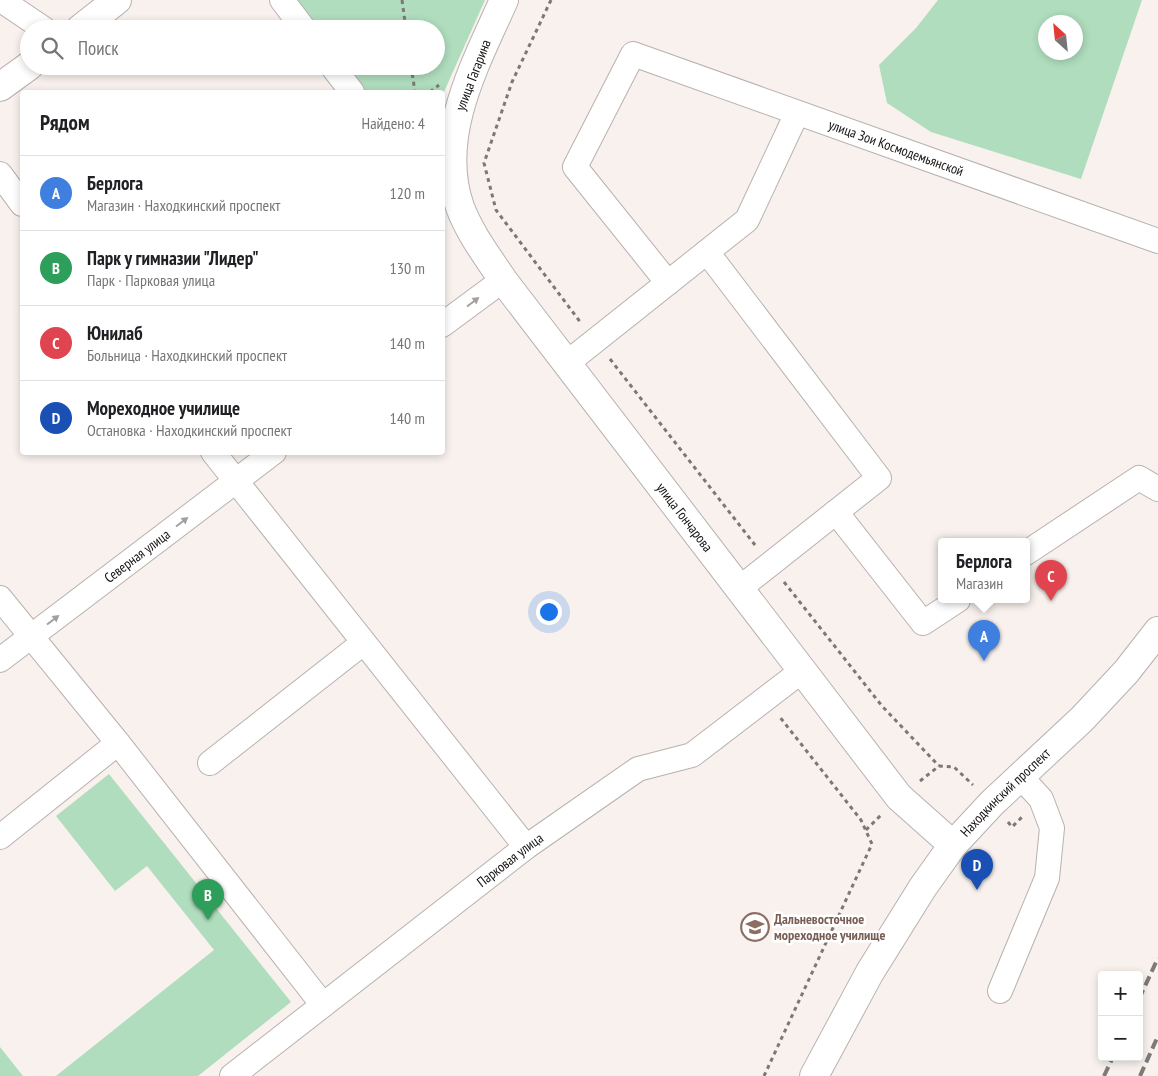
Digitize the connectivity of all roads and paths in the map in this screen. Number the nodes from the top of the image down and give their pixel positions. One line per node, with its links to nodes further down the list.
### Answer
1 (1, 0): 7 (street)
2 (117, 0): 8 (main road)
3 (282, 0): 9 (street)
4 (402, 0): 10 (path)
5 (504, 0): 19 (main road, улица Гагарина)
6 (551, 0): 26 (path)
7 (31, 20)
8 (91, 20)
9 (297, 20)
10 (405, 20)
11 (20, 73): 14 (main road)
12 (339, 75): 15 (street)
13 (412, 75): 16 (path)
14 (0, 87)
15 (350, 90)
16 (415, 90)
17 (797, 113): 21 (street, улица Зои Космодемьянской); 22 (street); 24 (street, улица Зои Космодемьянской)
18 (0, 174): 20 (street)
19 (448, 178): 23 (main road, улица Гончарова)
20 (20, 201)
21 (1158, 241)
22 (707, 252): 24 (street); 32 (street)
23 (503, 280): 25 (street, one-way to 23); 27 (main road, улица Гончарова)
24 (668, 283): 26 (street)
25 (445, 323)
26 (595, 341): 27 (street); 34 (path)
27 (567, 363): 35 (main road, улица Гончарова)
28 (215, 455): 30 (street)
29 (270, 455): 30 (street, Северная улица)
30 (236, 482): 39 (street, Северная улица, one-way to 30); 40 (street)
31 (1158, 489): 33 (street)
32 (836, 512): 34 (street); 37 (street)
33 (1030, 551)
34 (770, 564): 35 (street); 46 (path)
35 (740, 588): 42 (main road, улица Гончарова)
36 (0, 598): 39 (street)
37 (953, 603)
38 (1158, 631): 47 (main road, Находкинский проспект)
39 (31, 636): 41 (street, Северная улица); 44 (street)
40 (364, 643): 45 (street); 54 (street)
41 (0, 660)
42 (802, 670): 43 (street, Парковая улица); 48 (main road, улица Гончарова)
43 (765, 698): 51 (path); 54 (street, Парковая улица)
44 (118, 743): 52 (street); 56 (street)
45 (210, 763)
46 (938, 766): 48 (path); 50 (path)
47 (1020, 776): 49 (street); 50 (main road, Находкинский проспект)
48 (899, 797): 51 (path); 53 (main road, улица Гончарова)
49 (1041, 799): 50 (path); 55 (street)
50 (992, 803): 53 (main road, Находкинский проспект)
51 (866, 830): 58 (path)
52 (0, 837)
53 (953, 845): 59 (main road, Находкинский проспект)
54 (526, 847): 56 (street, Парковая улица)
55 (1000, 991)
56 (323, 1005): 57 (street, Парковая улица)
57 (232, 1076)
58 (764, 1076)
59 (814, 1076)

